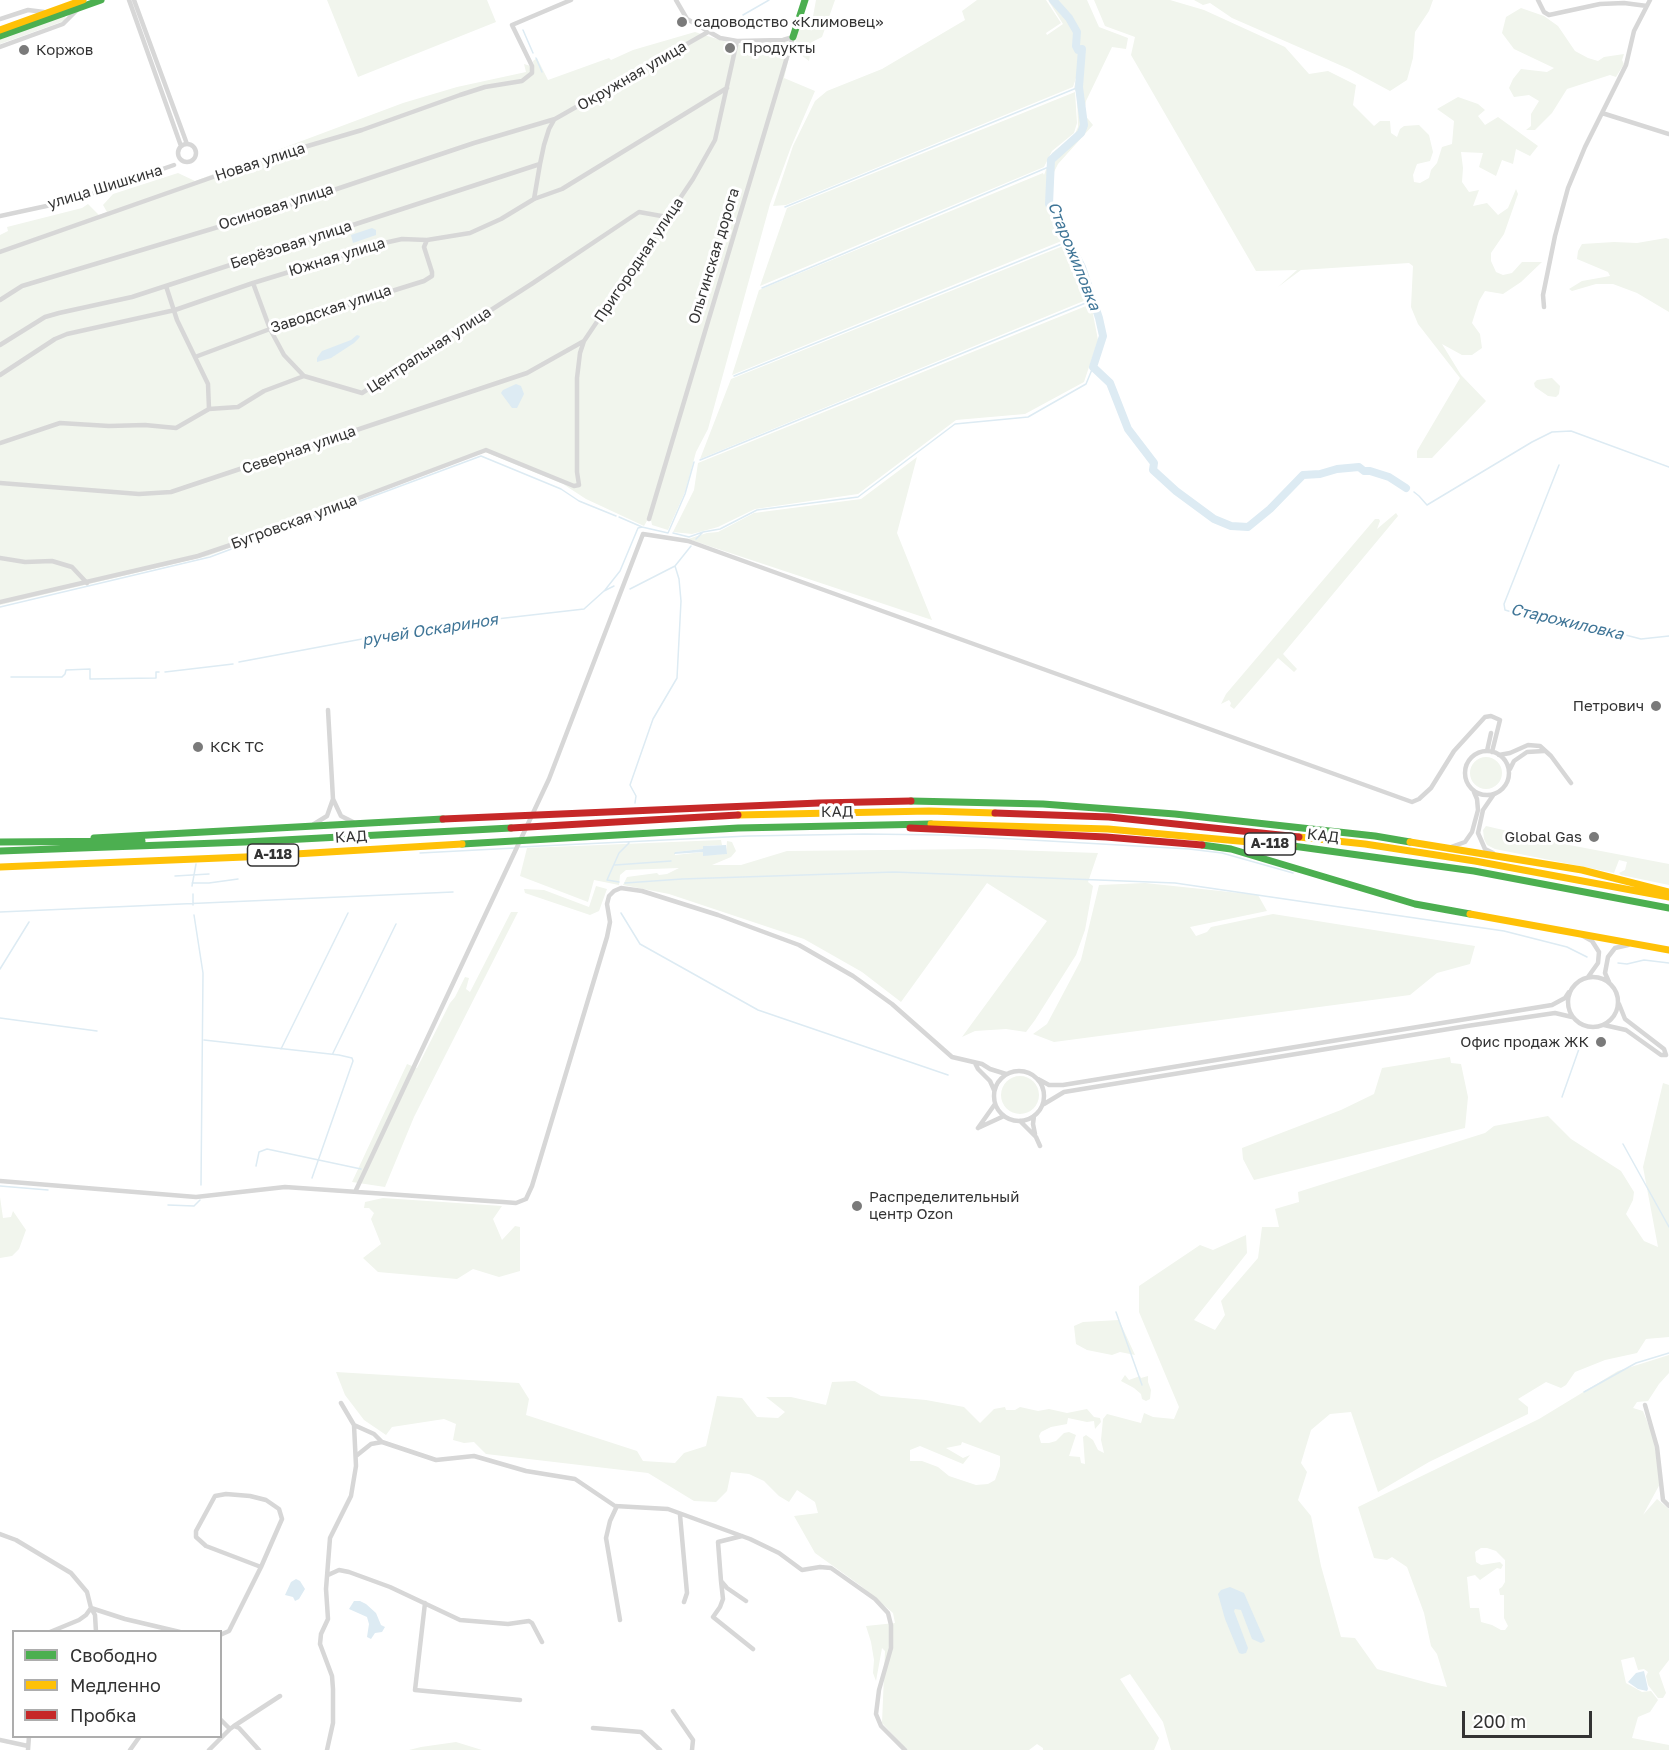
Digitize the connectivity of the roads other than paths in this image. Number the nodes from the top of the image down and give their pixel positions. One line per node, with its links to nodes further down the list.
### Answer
1 (83, 0): 12 (main road)
2 (101, 0): 11 (main road)
3 (129, 0): 4 (street)
4 (134, 0)
5 (571, 0): 30 (street, Новая улица)
6 (676, 0): 15 (street)
7 (805, 0): 17 (main road, Ольгинская дорога)
8 (1538, 0): 10 (street)
9 (1650, 0): 10 (street)
10 (1647, 6): 21 (street)
11 (79, 8): 16 (main road); 19 (street)
12 (47, 13): 13 (street); 14 (main road)
13 (0, 20)
14 (0, 30)
15 (708, 32): 18 (street); 22 (street, Окружная улица)
16 (0, 36)
17 (793, 37): 18 (street); 46 (street, Ольгинская дорога)
18 (737, 41): 20 (street, Пригородная улица)
19 (0, 47)
20 (728, 88): 26 (street, Южная улица); 28 (street, Пригородная улица)
21 (1602, 113): 23 (street); 34 (street)
22 (555, 119): 24 (street); 33 (street, Осиновая улица)
23 (1669, 135)
24 (540, 164): 26 (street); 32 (street, Берёзовая улица)
25 (174, 165): 27 (street, улица Шишкина)
26 (534, 199): 29 (street, Южная улица)
27 (0, 216)
28 (667, 217): 37 (street, Пригородная улица); 41 (street, Центральная улица)
29 (427, 240): 31 (street, Южная улица); 36 (street, Заводская улица)
30 (0, 252)
31 (254, 283): 35 (street, Южная улица); 36 (street)
32 (166, 286): 35 (street); 38 (street, Берёзовая улица)
33 (0, 300)
34 (1544, 307)
35 (175, 310): 39 (street); 40 (street, Южная улица)
36 (270, 329): 39 (street, Заводская улица); 41 (street)
37 (584, 341): 44 (street, Северная улица); 45 (street, Пригородная улица)
38 (0, 345)
39 (195, 357): 42 (street)
40 (0, 375)
41 (303, 376): 42 (street)
42 (209, 409): 43 (street)
43 (0, 443)
44 (0, 483)
45 (579, 485): 48 (street, Бугровская улица)
46 (649, 519)
47 (0, 558): 48 (street)
48 (87, 582): 49 (street, Бугровская улица)
49 (0, 602)
50 (328, 710): 59 (street)
51 (1491, 733): 52 (street)
52 (1490, 751): 54 (street); 57 (street); 94 (street)
53 (1545, 752): 54 (street); 55 (street); 56 (street)
54 (1499, 755): 55 (street)
55 (1509, 772): 58 (street)
56 (1571, 783)
57 (1472, 789): 58 (street); 66 (street)
58 (1494, 794): 68 (street)
59 (333, 799): 60 (street); 62 (street)
60 (364, 825): 62 (main road); 66 (main road)
61 (866, 825): 69 (main road, КАД / А-118); 72 (main road, КАД / А-118); 73 (main road)
62 (304, 827): 63 (main road)
63 (58, 840): 64 (main road); 65 (main road)
64 (0, 842)
65 (178, 844): 67 (main road, КАД / А-118); 71 (main road, КАД / А-118)
66 (1449, 848): 68 (main road)
67 (0, 851)
68 (1498, 856): 70 (main road)
69 (0, 867)
70 (1669, 892)
71 (1669, 897)
72 (1669, 909)
73 (1572, 932): 74 (main road); 76 (street)
74 (1649, 946): 75 (main road); 77 (street)
75 (1669, 950)
76 (1588, 977): 77 (street); 78 (street)
77 (1609, 982): 79 (street)
78 (1569, 992): 80 (street); 84 (street)
79 (1618, 1001): 81 (street); 81 (street)
80 (1572, 1017): 81 (street); 87 (street)
81 (1604, 1024)
82 (975, 1063): 83 (street); 85 (street); 94 (street)
83 (1006, 1074): 84 (street); 85 (street)
84 (1038, 1078): 87 (street)
85 (994, 1091): 86 (street)
86 (995, 1104): 88 (street); 88 (street)
87 (1044, 1104): 89 (street)
88 (1004, 1116): 90 (street)
89 (1034, 1116): 90 (street); 91 (street)
90 (1020, 1121): 91 (street)
91 (1036, 1137): 92 (street)
92 (1040, 1146)
93 (0, 1181): 94 (street)
94 (356, 1190)
95 (341, 1403): 97 (street)
96 (1645, 1405): 101 (street)
97 (354, 1425): 98 (street); 99 (street)
98 (382, 1442): 99 (street); 100 (street)
99 (356, 1456): 106 (street)
100 (617, 1506): 102 (street); 112 (street)
101 (1669, 1506)
102 (680, 1515): 104 (street); 109 (street)
103 (0, 1534): 111 (street)
104 (742, 1536): 107 (street); 136 (street)
105 (261, 1567): 105 (street); 116 (street)
106 (328, 1575): 110 (street); 133 (street)
107 (721, 1581): 108 (street); 118 (street)
108 (746, 1600)
109 (684, 1602)
110 (425, 1603): 117 (street); 120 (street)
111 (91, 1608): 113 (street); 114 (street); 115 (street)
112 (620, 1620)
113 (56, 1630)
114 (96, 1630)
115 (172, 1630)
116 (222, 1634)
117 (542, 1642)
118 (753, 1649)
119 (280, 1696): 123 (street)
120 (520, 1700)
121 (673, 1711): 135 (street)
122 (222, 1720): 123 (street)
123 (232, 1727): 125 (street); 132 (street)
124 (593, 1728): 134 (street)
125 (222, 1737)
126 (139, 1738): 130 (street)
127 (221, 1738): 131 (street)
128 (0, 1740): 129 (street)
129 (28, 1748)
130 (130, 1750)
131 (209, 1750)
132 (259, 1750)
133 (327, 1750)
134 (660, 1750)
135 (692, 1750)
136 (905, 1750)

